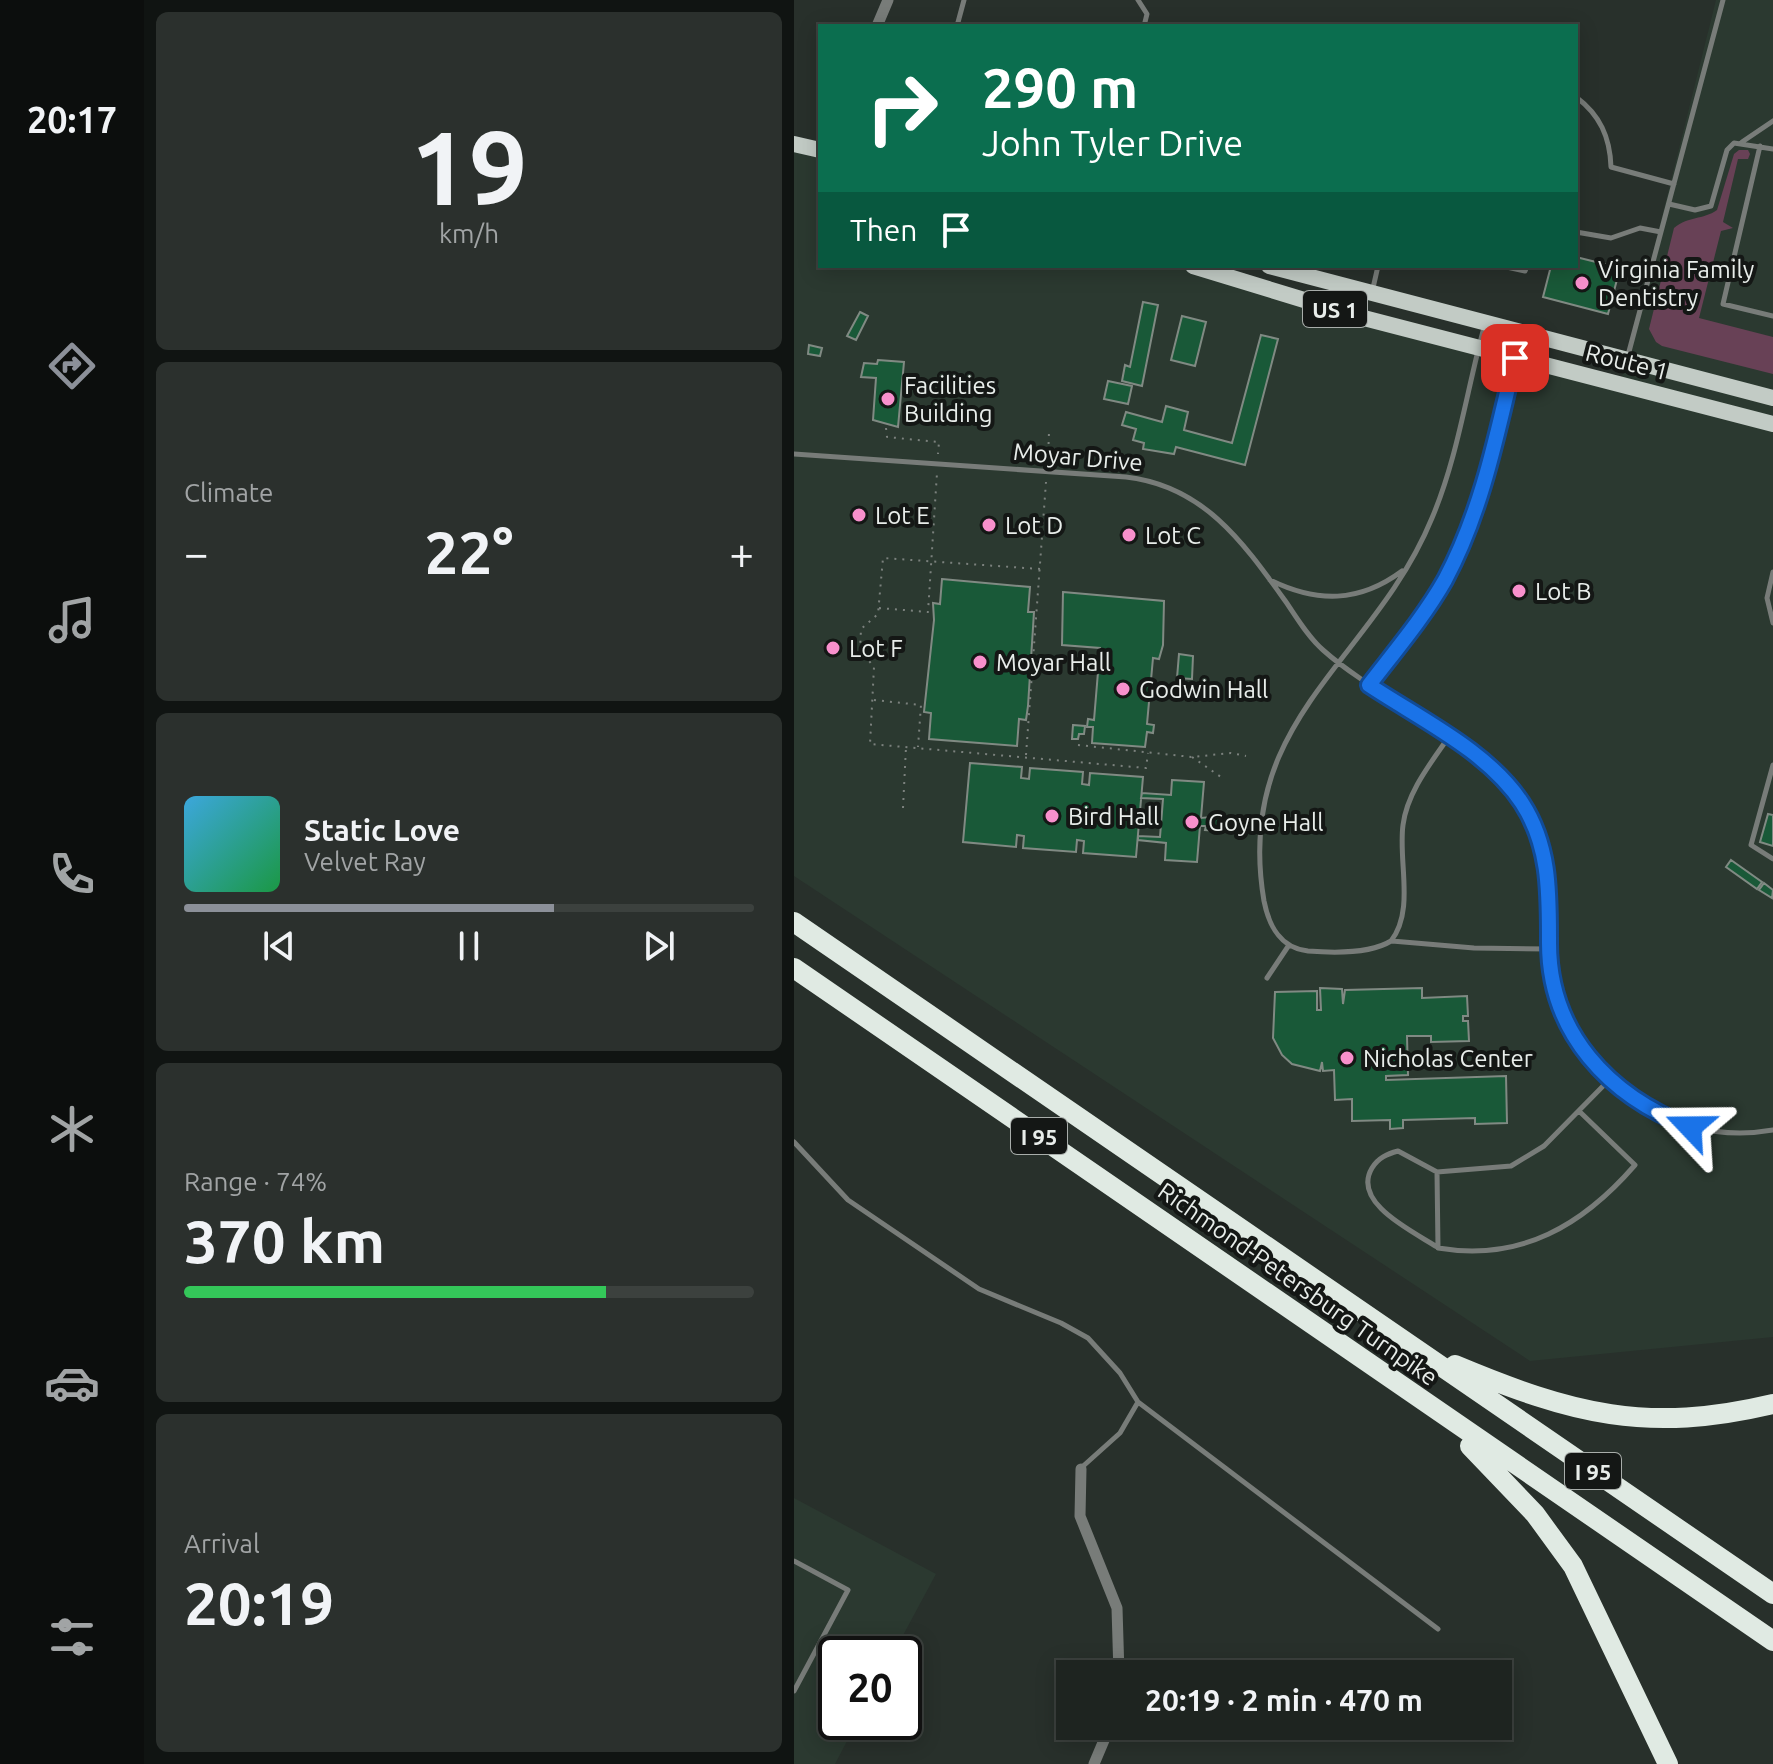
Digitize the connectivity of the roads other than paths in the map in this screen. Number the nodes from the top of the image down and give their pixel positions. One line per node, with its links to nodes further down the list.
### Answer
1 (888, 0): 5 (street)
2 (964, 0): 6 (lane)
3 (1138, 0): 7 (lane)
4 (1723, 0): 15 (lane)
5 (878, 24)
6 (958, 24)
7 (1144, 24)
8 (1578, 99): 15 (lane)
9 (1773, 121): 10 (lane)
10 (1742, 142): 12 (lane); 16 (lane)
11 (794, 144): 14 (main road)
12 (1760, 146): 13 (lane); 23 (lane)
13 (1773, 149)
14 (818, 150)
15 (1674, 184): 16 (lane)
16 (1669, 204): 18 (lane)
17 (1578, 232): 18 (lane)
18 (1661, 232): 28 (lane)
19 (1200, 268): 26 (main road, Route 1 / US 1)
20 (1277, 268): 22 (main road, Route 1 / US 1)
21 (1378, 268): 22 (lane)
22 (1372, 293): 24 (main road, Route 1 / US 1)
23 (1773, 316)
24 (1485, 323): 25 (main road, Route 1 / US 1); 26 (lane)
25 (1522, 333): 27 (lane); 28 (main road, Route 1 / US 1)
26 (1478, 348): 27 (main road, Route 1 / US 1); 32 (lane)
27 (1515, 358): 30 (main road, Route 1 / US 1); 38 (lane)
28 (1627, 359): 29 (main road, Route 1 / US 1)
29 (1773, 398)
30 (1773, 424)
31 (794, 454): 34 (lane, Moyar Drive)
32 (1407, 569): 34 (lane); 37 (lane)
33 (1773, 572): 35 (lane)
34 (1269, 579): 37 (lane, Moyar Drive)
35 (1770, 598): 36 (lane)
36 (1773, 623)
37 (1337, 661): 38 (lane, Moyar Drive); 44 (lane)
38 (1369, 685): 39 (lane, Moyar Drive)
39 (1448, 738): 43 (lane); 45 (lane, Moyar Drive)
40 (1773, 765): 41 (lane)
41 (1773, 859)
42 (794, 922): 54 (highway, Richmond-Petersburg Turnpike / I 95)
43 (1391, 941): 44 (lane); 45 (lane)
44 (1289, 945): 47 (lane)
45 (1549, 949): 48 (lane, Moyar Drive)
46 (794, 968): 57 (highway, Richmond-Petersburg Turnpike / I 95)
47 (1267, 978)
48 (1609, 1080): 49 (lane); 50 (lane, Moyar Drive)
49 (1579, 1111): 52 (lane); 53 (lane)
50 (1773, 1130)
51 (794, 1142): 55 (lane)
52 (1437, 1172): 53 (lane); 53 (lane)
53 (1438, 1248)
54 (1413, 1347): 56 (highway); 60 (highway, Richmond-Petersburg Turnpike / I 95)
55 (1138, 1402): 58 (lane); 61 (lane)
56 (1773, 1404)
57 (1429, 1407): 62 (highway, Richmond-Petersburg Turnpike / I 95); 67 (highway)
58 (1081, 1469): 63 (street)
59 (794, 1561): 64 (lane)
60 (1773, 1594)
61 (1438, 1629)
62 (1773, 1641)
63 (1119, 1660)
64 (794, 1691)
65 (1104, 1740): 66 (street)
66 (1094, 1764)
67 (1668, 1764)

